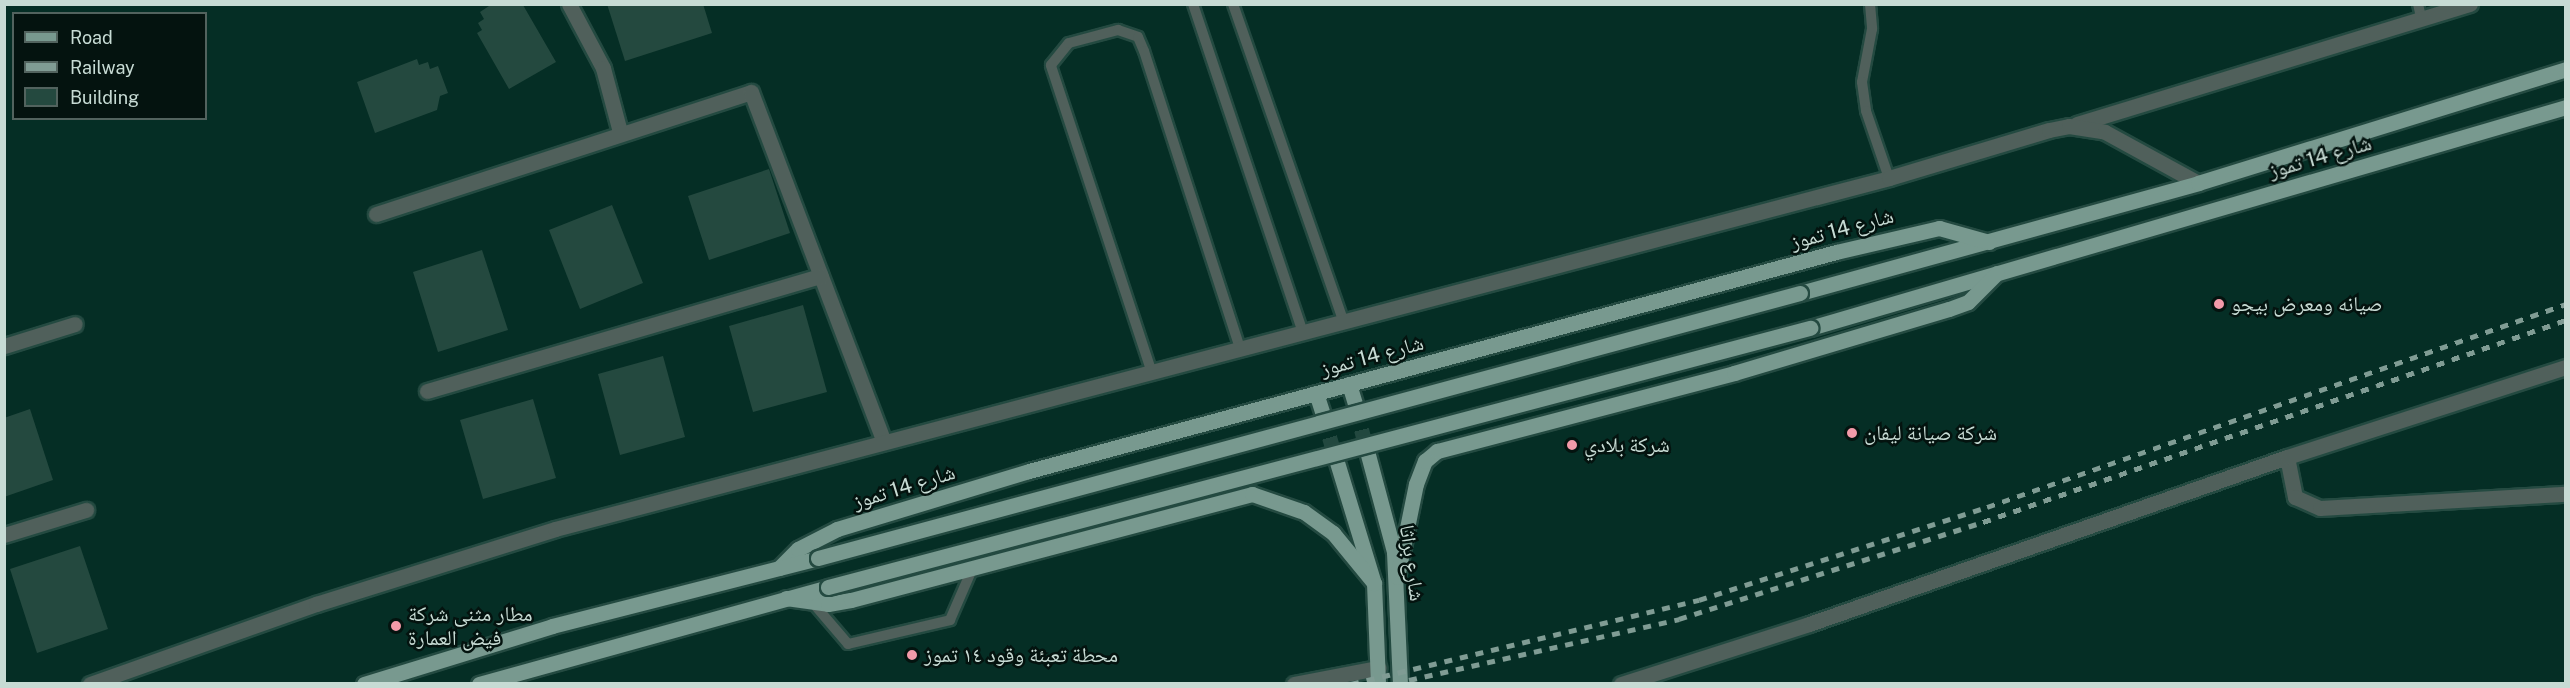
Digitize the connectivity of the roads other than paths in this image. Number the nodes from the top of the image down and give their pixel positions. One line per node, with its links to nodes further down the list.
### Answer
1 (569, 4): 11 (street)
2 (1233, 4): 18 (lane)
3 (1870, 4): 12 (lane)
4 (2418, 4): 7 (lane)
5 (2470, 4): 7 (street)
6 (1193, 5): 20 (lane)
7 (2422, 21): 10 (street)
8 (2565, 69): 13 (main road, شارع 14 تموز)
9 (2565, 107): 16 (main road, شارع 14 تموز)
10 (2069, 126): 12 (street); 13 (street)
11 (620, 132): 14 (street); 17 (street)
12 (1889, 178): 18 (street)
13 (2198, 183): 15 (main road, شارع 14 تموز)
14 (376, 214)
15 (1989, 242): 25 (main road, شارع 14 تموز); 38 (main road, شارع 14 تموز, bridge)
16 (1997, 273): 39 (main road); 41 (main road, شارع 14 تموز, bridge)
17 (821, 276): 26 (street); 30 (street)
18 (1343, 320): 20 (street)
19 (75, 324): 21 (street)
20 (1303, 332): 22 (street)
21 (4, 346)
22 (1241, 351): 24 (street); 24 (lane)
23 (2565, 367): 32 (street)
24 (1152, 373): 30 (street)
25 (1349, 384): 27 (main road, شارع 14 تموز); 28 (main road)
26 (427, 391)
27 (1316, 393): 29 (main road); 38 (main road, شارع 14 تموز)
28 (1356, 407)
29 (1323, 415)
30 (883, 440): 44 (street)
31 (1367, 450): 39 (main road, شارع براثا)
32 (2287, 458): 34 (street); 49 (street)
33 (1336, 459): 40 (main road, شارع براثا)
34 (2565, 494)
35 (86, 510): 36 (street)
36 (4, 535)
37 (973, 567): 40 (main road); 42 (main road); 42 (lane)
38 (779, 568): 45 (main road, شارع 14 تموز)
39 (1397, 578): 48 (main road, شارع براثا)
40 (1374, 583): 43 (main road, شارع براثا)
41 (786, 598): 42 (main road); 46 (main road)
42 (813, 603)
43 (1378, 676): 47 (street)
44 (90, 684)
45 (364, 684)
46 (479, 684)
47 (1294, 684)
48 (1400, 684)
49 (1621, 684)

